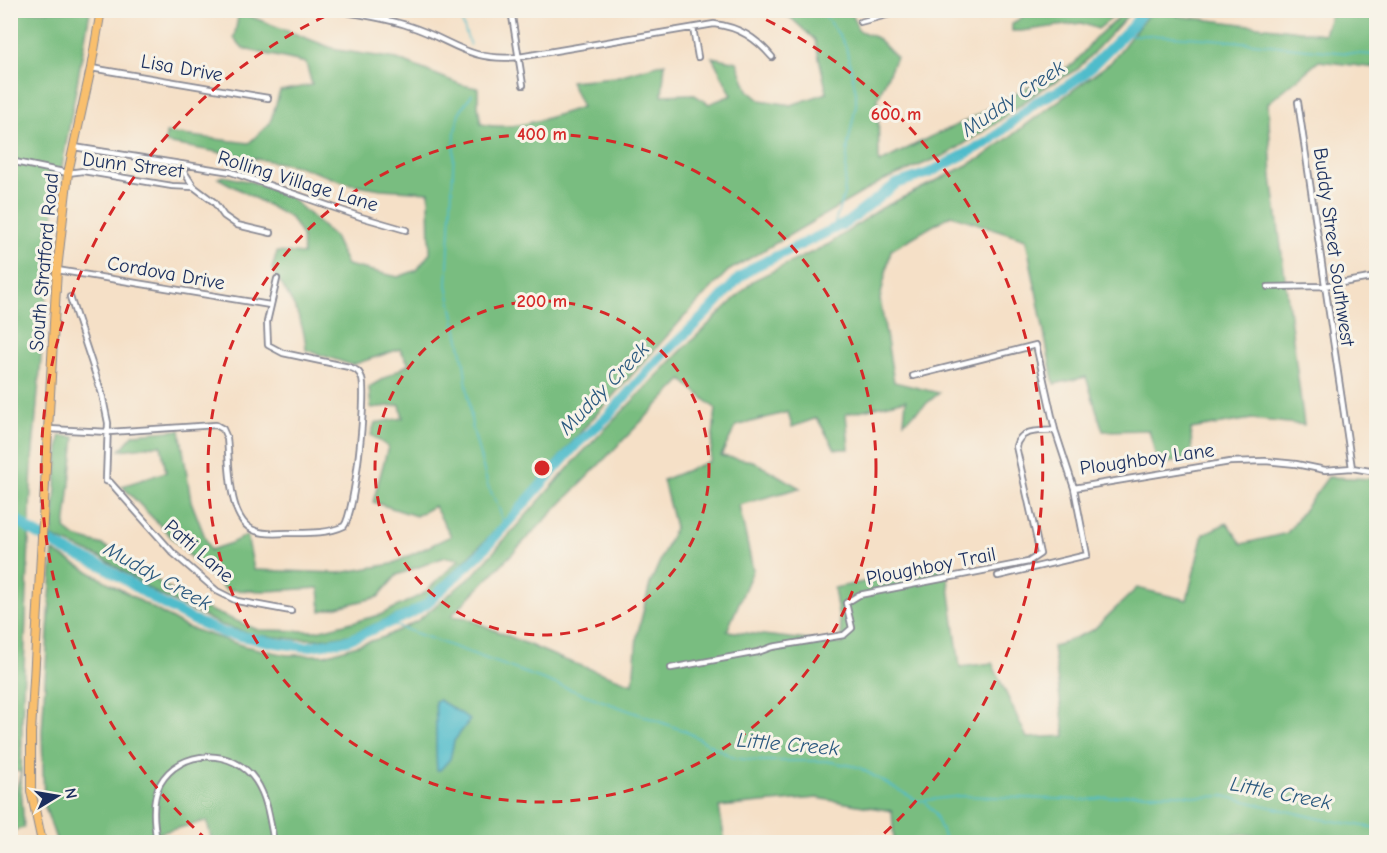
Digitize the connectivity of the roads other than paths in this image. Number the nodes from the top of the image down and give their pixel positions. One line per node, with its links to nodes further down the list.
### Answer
1 (101, 10): 10 (main road, South Stratford Road)
2 (336, 10): 7 (street)
3 (511, 10): 7 (street)
4 (906, 10): 5 (street)
5 (860, 22)
6 (693, 28): 7 (street); 8 (street); 9 (street)
7 (519, 57): 11 (street)
8 (698, 57)
9 (772, 57)
10 (92, 68): 12 (street, Lisa Drive); 14 (main road, South Stratford Road)
11 (523, 86)
12 (268, 98)
13 (1298, 102): 24 (street, Buddy Street Southwest)
14 (74, 147): 16 (street, Rolling Village Lane); 17 (main road, South Stratford Road)
15 (10, 160): 17 (street, Dunn Street)
16 (178, 164): 18 (street); 19 (street, Rolling Village Lane)
17 (68, 172): 18 (street, Dunn Street); 21 (main road, South Stratford Road)
18 (194, 187): 20 (street)
19 (406, 230)
20 (271, 233)
21 (57, 270): 27 (street, Cordova Drive); 29 (main road, South Stratford Road)
22 (1377, 277): 24 (street)
23 (276, 279): 27 (street)
24 (1324, 286): 25 (street); 32 (street, Buddy Street Southwest)
25 (1268, 288)
26 (70, 297): 31 (street)
27 (270, 305): 31 (street)
28 (913, 376): 30 (street, Ploughboy Lane)
29 (48, 429): 31 (street); 39 (main road, South Stratford Road)
30 (1055, 430): 34 (street, Ploughboy Lane); 37 (street, Ploughboy Trail)
31 (109, 432): 36 (street, Patti Lane)
32 (1352, 468): 33 (street, Ploughboy Lane); 34 (street, Ploughboy Lane)
33 (1377, 472)
34 (1074, 488): 35 (street)
35 (998, 576)
36 (291, 611)
37 (671, 668)
38 (157, 841): 40 (street); 41 (street)
39 (42, 843)
40 (150, 843)
41 (274, 843)

